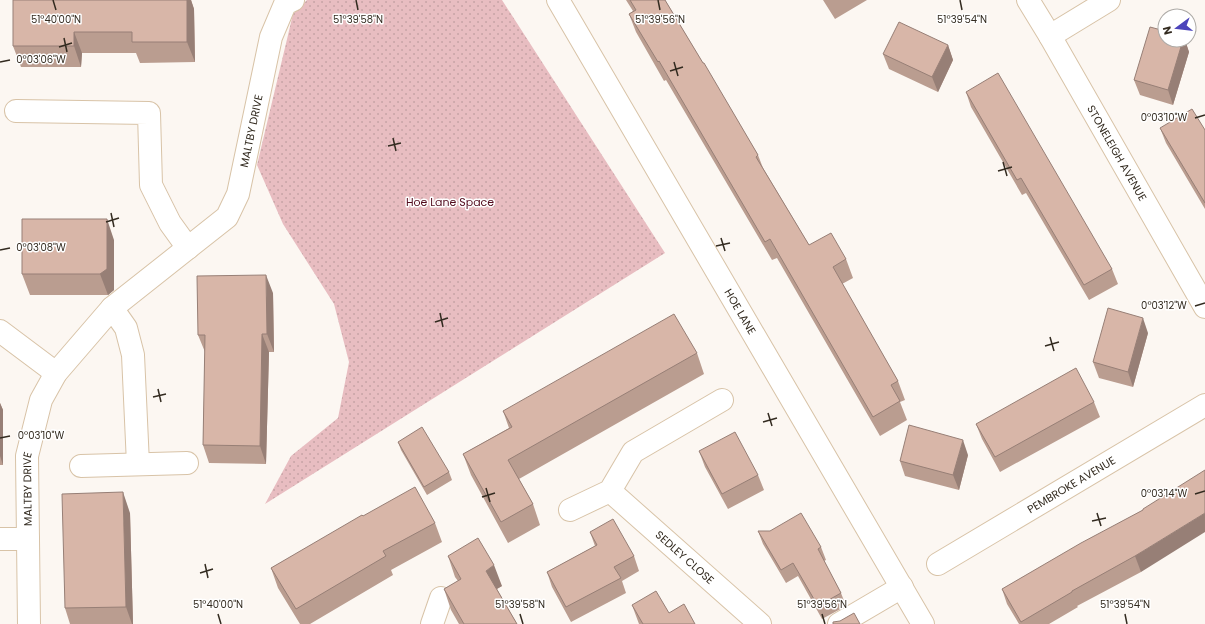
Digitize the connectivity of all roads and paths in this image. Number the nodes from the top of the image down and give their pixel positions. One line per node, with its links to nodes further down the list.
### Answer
1 (293, 0): 7 (street, MALTBY DRIVE)
2 (558, 0): 22 (street, HOE LANE)
3 (1028, 0): 5 (street, STONELEIGH AVENUE)
4 (1109, 0): 5 (street)
5 (1050, 36): 8 (street, STONELEIGH AVENUE)
6 (16, 111): 7 (street)
7 (188, 248): 9 (street, MALTBY DRIVE)
8 (1205, 307)
9 (112, 308): 11 (street, MALTBY DRIVE); 15 (street)
10 (0, 331): 11 (street)
11 (56, 373): 20 (street, MALTBY DRIVE)
12 (722, 400): 17 (street)
13 (1205, 405): 21 (street, PEMBROKE AVENUE)
14 (187, 463): 15 (street)
15 (138, 464): 16 (street)
16 (81, 466)
17 (610, 491): 18 (street); 26 (street, SEDLEY CLOSE)
18 (570, 510)
19 (0, 538): 20 (street, MALTBY DRIVE)
20 (28, 539): 24 (street, MALTBY DRIVE)
21 (938, 564)
22 (902, 587): 27 (street); 28 (street, HOE LANE)
23 (441, 598): 25 (street)
24 (28, 624)
25 (432, 624)
26 (760, 624)
27 (839, 624)
28 (923, 624)

